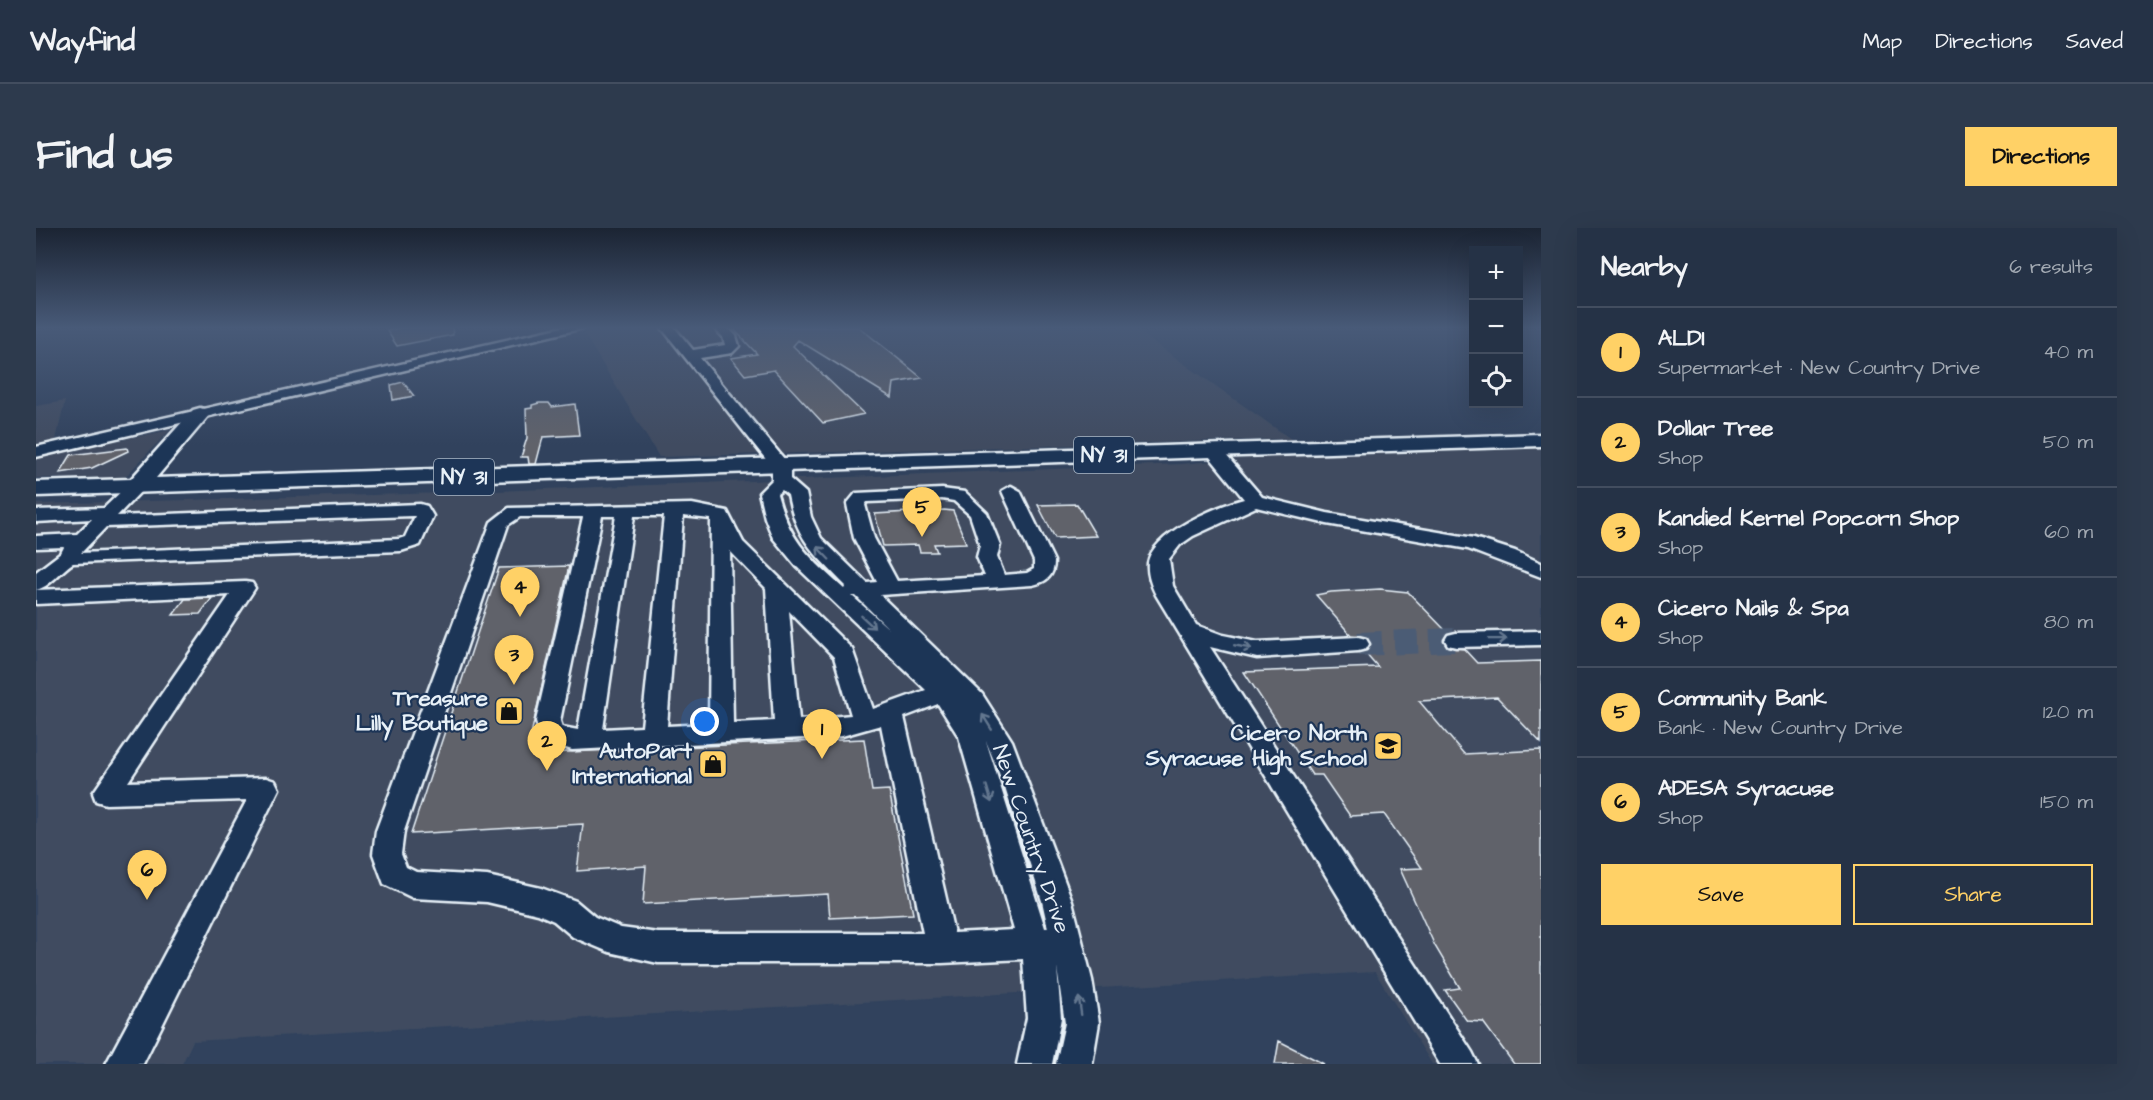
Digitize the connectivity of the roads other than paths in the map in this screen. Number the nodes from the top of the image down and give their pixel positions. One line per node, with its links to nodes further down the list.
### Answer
1 (411, 366): 3 (street)
2 (698, 366): 7 (street)
3 (200, 414): 6 (street); 8 (main road)
4 (1541, 440): 5 (main road, NY 31)
5 (1213, 451): 7 (main road, NY 31); 11 (street)
6 (36, 452)
7 (781, 474): 8 (main road, NY 31); 25 (street, New Country Drive)
8 (137, 486): 9 (main road, NY 31); 17 (street)
9 (36, 489)
10 (1011, 491): 21 (street)
11 (1256, 501): 20 (street); 27 (street)
12 (626, 510): 13 (street); 14 (street); 36 (street)
13 (674, 510): 15 (street); 35 (street)
14 (594, 511): 36 (street); 39 (street)
15 (720, 515): 23 (street); 34 (street)
16 (36, 516): 17 (street)
17 (105, 517): 19 (street); 19 (street)
18 (36, 542): 19 (street)
19 (76, 548): 22 (street)
20 (1541, 571)
21 (997, 581): 24 (street); 24 (street)
22 (36, 584)
23 (776, 585): 32 (street); 33 (street)
24 (890, 587): 25 (street)
25 (849, 591): 31 (street, New Country Drive)
26 (36, 597): 40 (street)
27 (1188, 630): 30 (street, one-way to 30); 43 (street)
28 (1541, 638): 29 (street, one-way to 28)
29 (1456, 640)
30 (1358, 644)
31 (951, 690): 32 (street); 37 (street, New Country Drive, one-way to 31); 38 (street, New Country Drive, one-way to 38)
32 (878, 717): 33 (street); 39 (street)
33 (787, 730): 34 (street)
34 (721, 733): 35 (street)
35 (654, 736): 36 (street)
36 (589, 740)
37 (1066, 941): 38 (street); 42 (street, New Country Drive, one-way to 37)
38 (1034, 945): 39 (street); 41 (street, New Country Drive)
39 (942, 948)
40 (124, 1064)
41 (1034, 1064)
42 (1074, 1064)
43 (1460, 1064)

